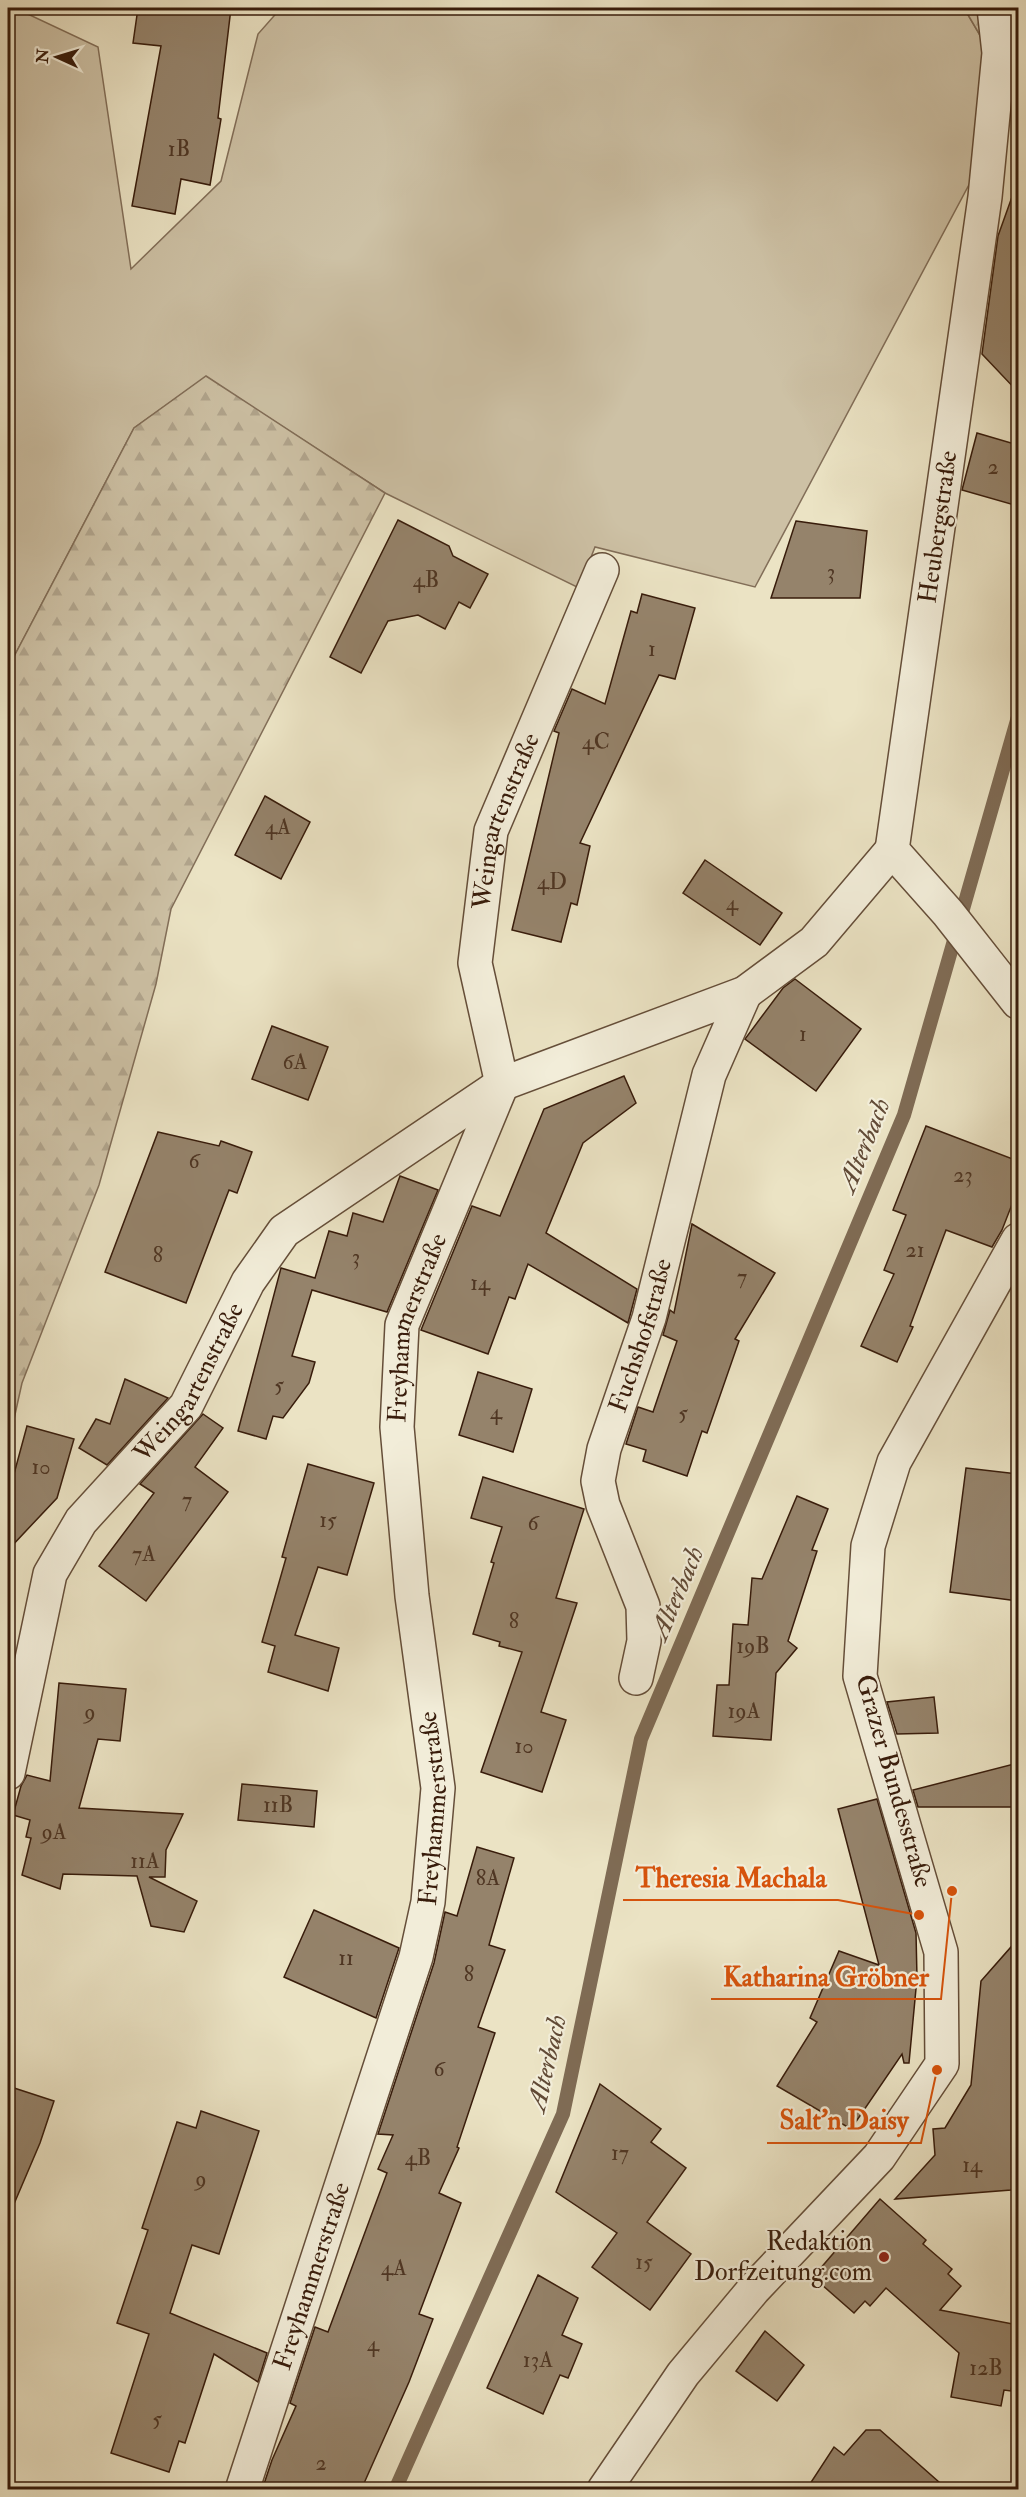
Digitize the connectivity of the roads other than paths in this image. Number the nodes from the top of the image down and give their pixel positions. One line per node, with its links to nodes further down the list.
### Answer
1 (994, 8): 3 (street, Heubergstraße)
2 (602, 570): 6 (street, Weingartenstraße)
3 (892, 850): 4 (street, Weingartenstraße); 5 (street)
4 (745, 993): 6 (street, Weingartenstraße); 8 (street, Fuchshofstraße)
5 (1018, 1002)
6 (502, 1084): 9 (street, Weingartenstraße); 10 (street, Freyhammerstraße)
7 (1018, 1240): 11 (street, Grazer Bundesstraße)
8 (636, 1678)
9 (8, 1773)
10 (242, 2490)
11 (604, 2490)

